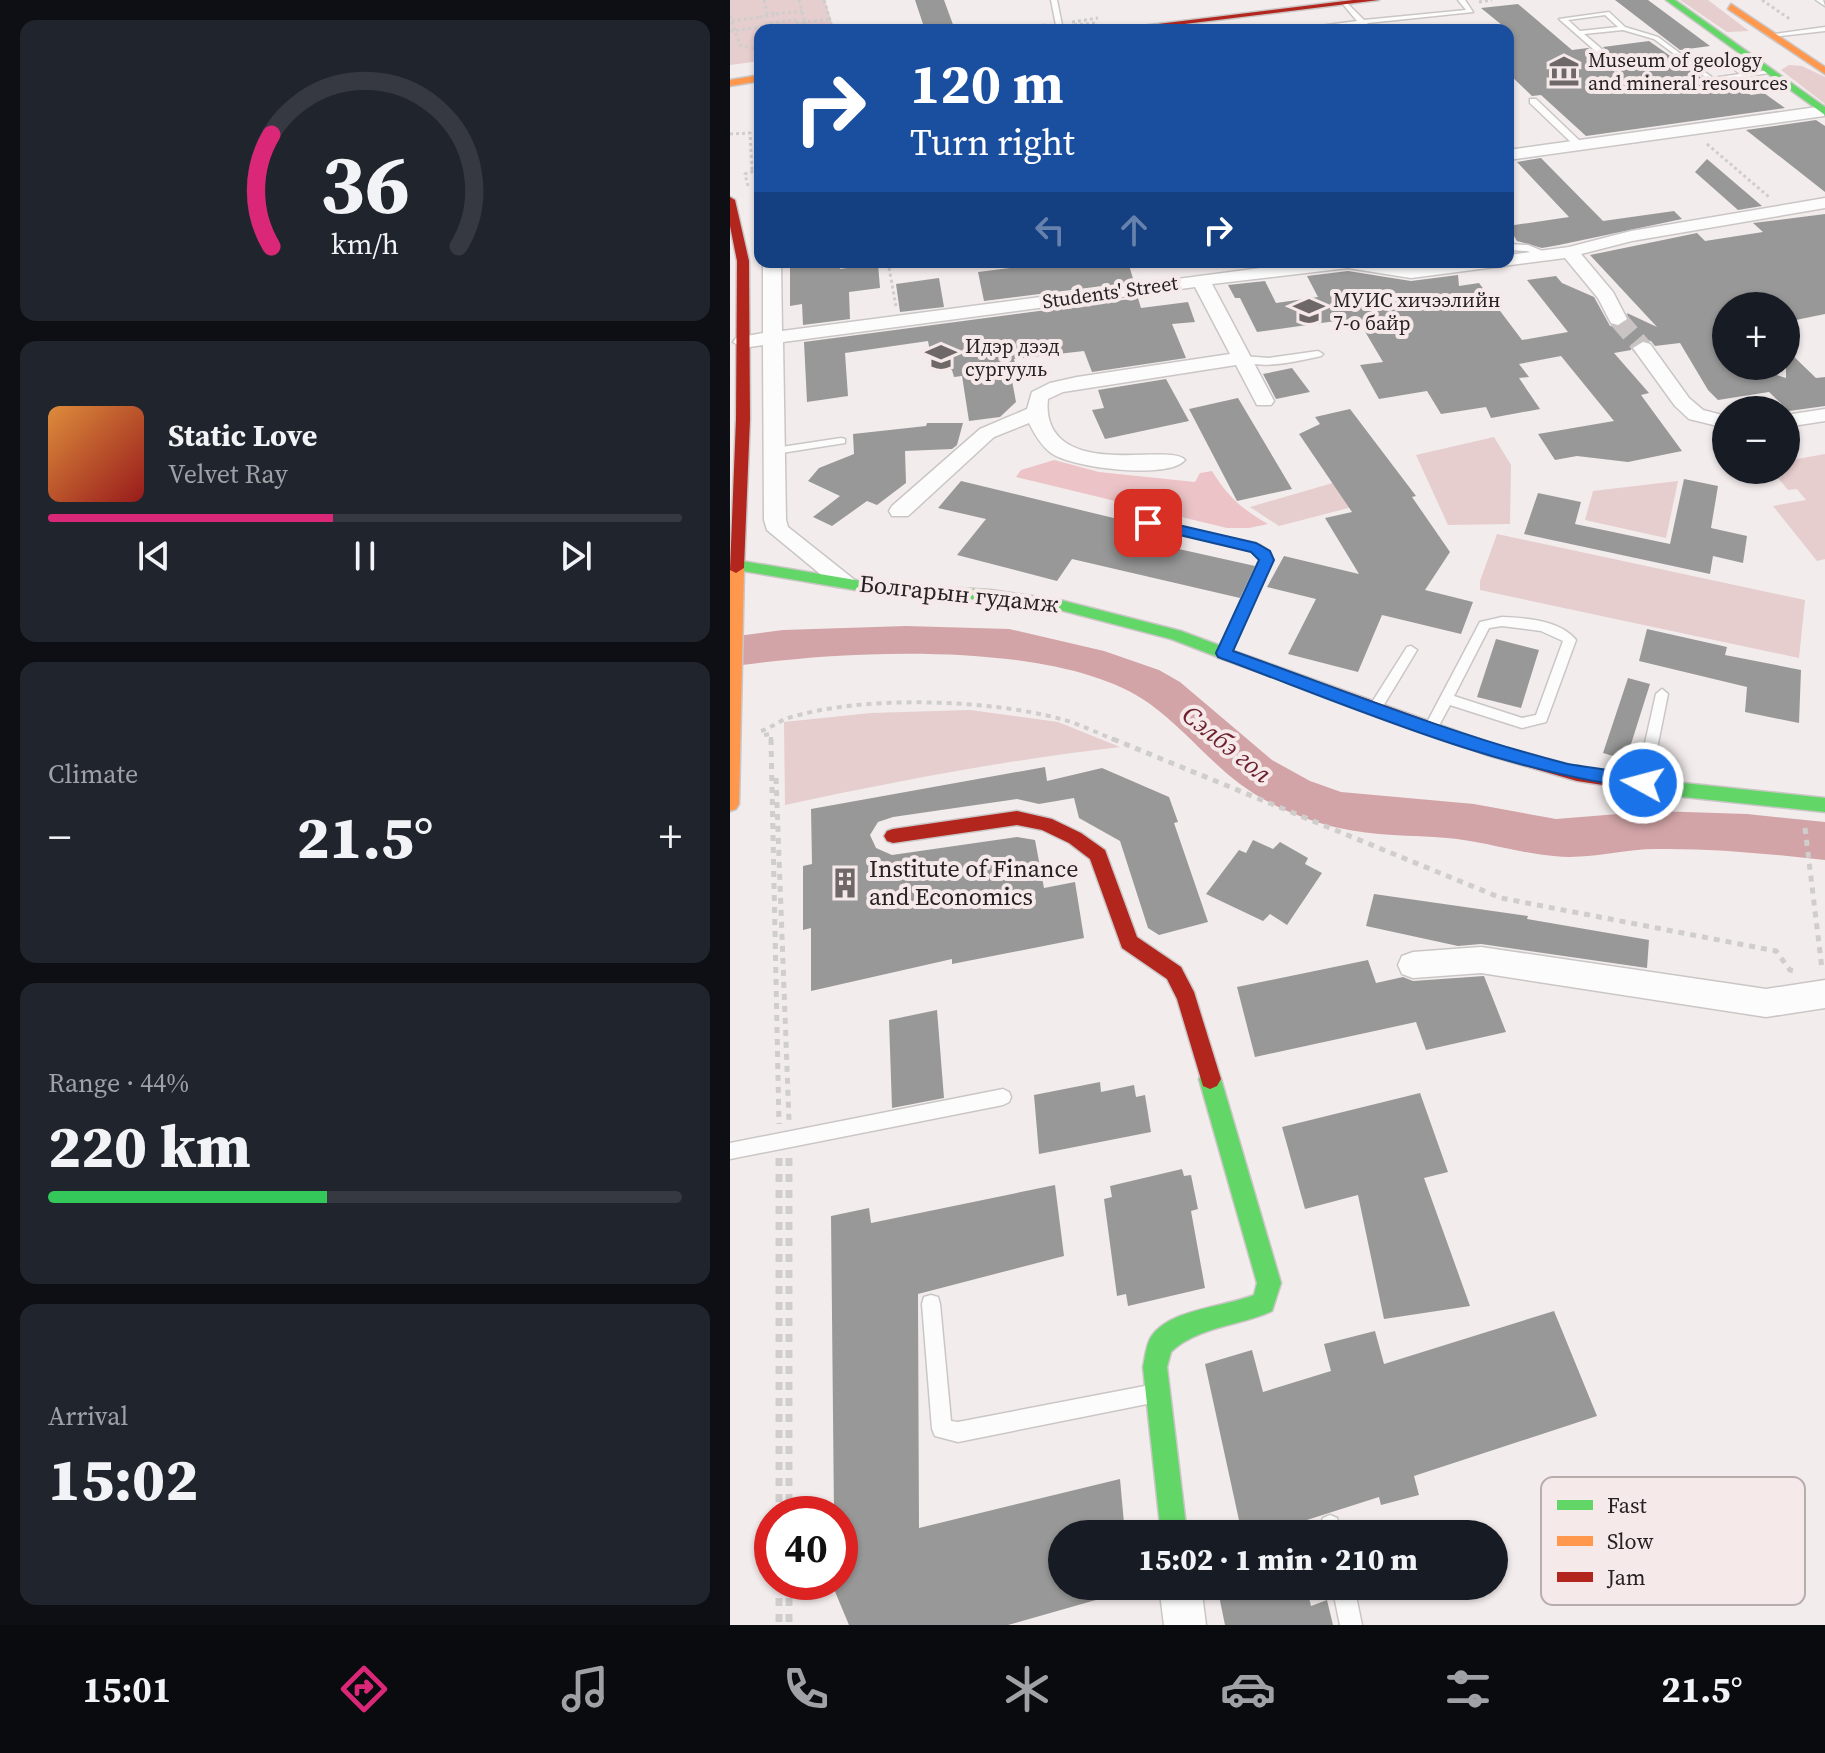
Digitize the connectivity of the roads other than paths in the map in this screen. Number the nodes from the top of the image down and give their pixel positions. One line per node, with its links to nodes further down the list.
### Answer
1 (1054, 0): 14 (lane)
2 (1107, 0): 9 (lane)
3 (1227, 0): 12 (main road)
4 (1375, 0): 10 (main road)
5 (1461, 0): 13 (lane)
6 (1670, 0): 22 (main road)
7 (1721, 0): 21 (main road)
8 (1819, 0): 11 (lane)
9 (1092, 2)
10 (1345, 3): 12 (main road); 13 (lane)
11 (1825, 4)
12 (1239, 16): 15 (main road)
13 (1362, 22): 16 (lane); 17 (lane)
14 (1059, 24)
15 (1172, 24)
16 (1345, 24)
17 (1364, 24)
18 (1623, 28): 20 (lane); 20 (lane); 26 (lane)
19 (1825, 29): 21 (lane)
20 (1577, 33): 23 (lane)
21 (1770, 35): 22 (main road); 24 (main road)
22 (1724, 49): 25 (main road); 26 (lane)
23 (1620, 68)
24 (1823, 69): 25 (main road)
25 (1771, 72): 26 (lane); 30 (main road)
26 (1746, 75)
27 (754, 79): 28 (main road)
28 (730, 83)
29 (1533, 101): 31 (lane)
30 (1825, 111): 31 (street)
31 (1579, 145): 32 (street)
32 (1514, 154)
33 (730, 200): 46 (main road)
34 (1825, 203): 36 (street)
35 (1514, 247): 37 (lane)
36 (1570, 252): 37 (street); 44 (street)
37 (1548, 255): 38 (street)
38 (1514, 259)
39 (772, 268): 45 (street)
40 (1305, 268): 43 (street, Students' Street)
41 (1380, 268): 42 (street, Students' Street)
42 (1449, 268)
43 (1201, 280): 45 (street, Students' Street); 49 (street)
44 (1618, 319)
45 (773, 337): 46 (street, Students' Street); 56 (street)
46 (743, 342): 60 (main road)
47 (1643, 348): 53 (street)
48 (1318, 354): 49 (lane)
49 (1242, 359): 50 (street); 51 (street)
50 (1264, 401)
51 (1037, 412): 57 (street); 58 (street)
52 (1825, 415): 54 (street)
53 (1712, 419)
54 (1800, 419)
55 (841, 441): 56 (lane)
56 (775, 451): 61 (street)
57 (1174, 460)
58 (900, 511)
59 (1148, 523): 63 (lane)
60 (736, 565): 61 (main road, Болгарын гудамж); 67 (main road)
61 (844, 581): 63 (main road, Болгарын гудамж)
62 (1411, 650): 66 (lane)
63 (1224, 653): 66 (main road, Болгарын гудамж)
64 (1662, 694): 69 (lane)
65 (1447, 699): 65 (lane); 68 (lane)
66 (1374, 710): 68 (main road, Болгарын гудамж)
67 (731, 718): 70 (main road)
68 (1430, 730): 69 (main road, Болгарын гудамж)
69 (1643, 783): 71 (main road, Болгарын гудамж)
70 (730, 804)
71 (1825, 805)
72 (893, 836): 78 (main road)
73 (1413, 965): 74 (street)
74 (1825, 994)
75 (1003, 1097): 76 (lane)
76 (730, 1151)
77 (931, 1304): 78 (lane)
78 (1158, 1393): 79 (main road)
79 (1172, 1520)
80 (1182, 1600): 82 (street)
81 (1346, 1600): 83 (lane)
82 (1185, 1625)
83 (1351, 1625)

